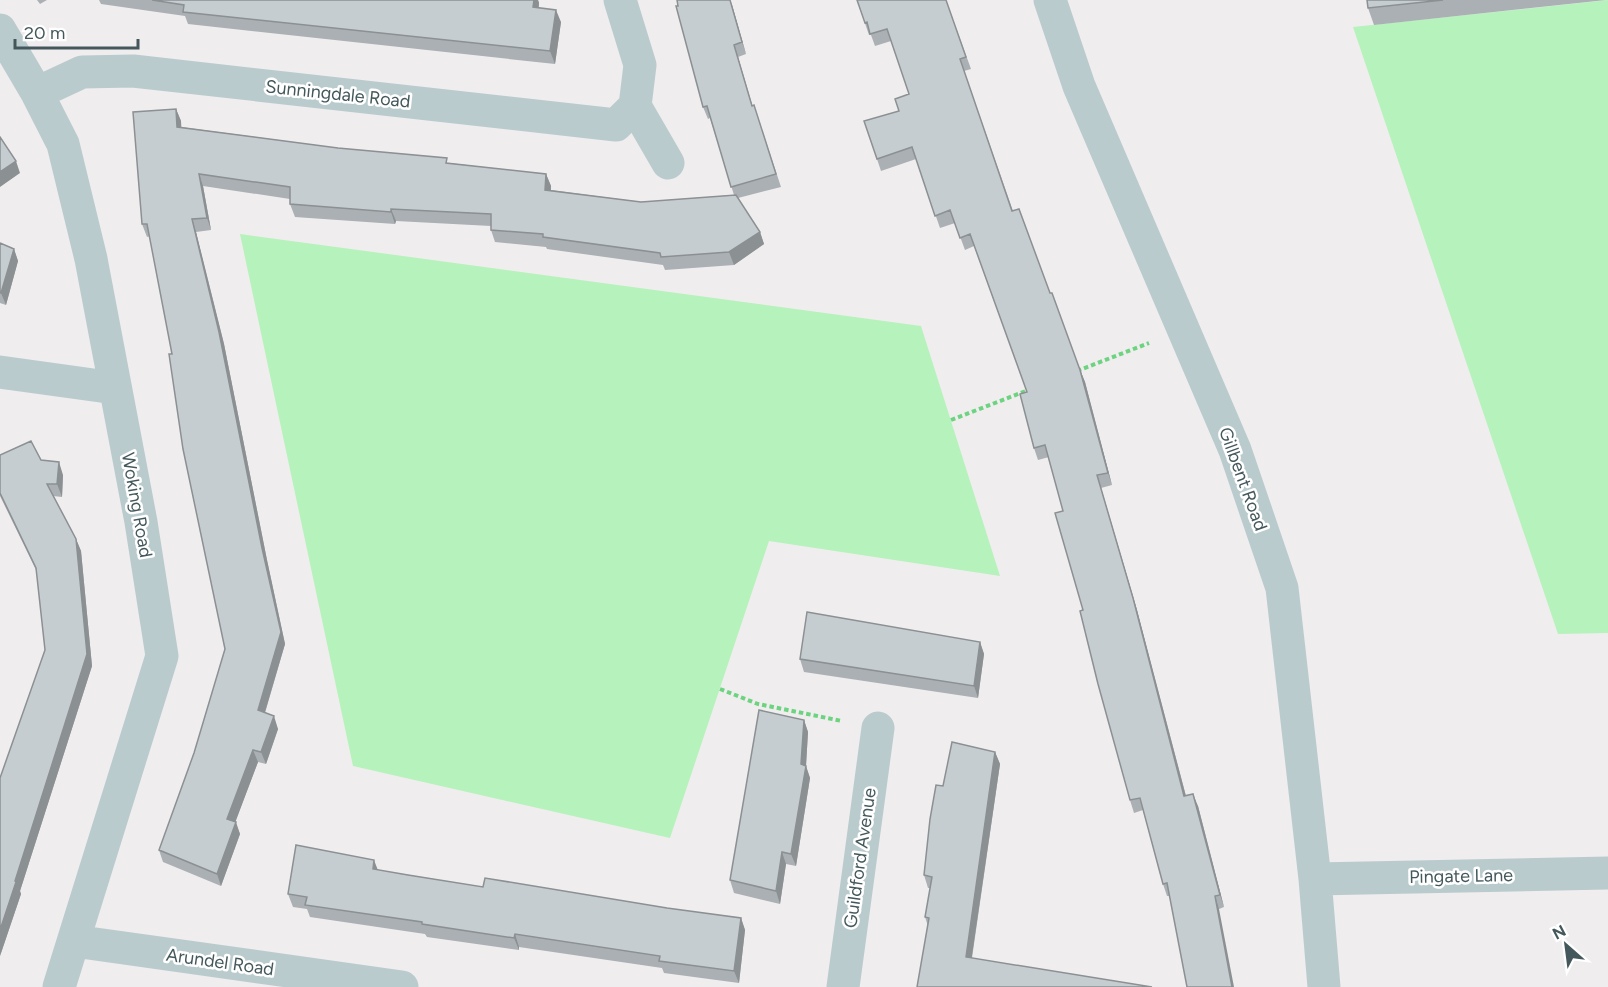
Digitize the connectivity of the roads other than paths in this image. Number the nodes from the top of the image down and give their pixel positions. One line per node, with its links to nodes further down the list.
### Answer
1 (620, 0): 5 (street)
2 (1050, 0): 11 (street, Gillbent Road)
3 (0, 30): 4 (street, Woking Road)
4 (37, 93): 5 (street, Sunningdale Road); 8 (street, Woking Road)
5 (635, 106): 6 (street)
6 (668, 163)
7 (0, 372): 8 (street)
8 (115, 388): 12 (street, Woking Road)
9 (878, 728): 15 (street, Guildford Avenue)
10 (1608, 873): 11 (street, Pingate Lane)
11 (1315, 879): 16 (street, Gillbent Road)
12 (74, 941): 13 (street, Woking Road); 14 (street, Arundel Road)
13 (59, 987)
14 (402, 987)
15 (843, 987)
16 (1324, 987)

